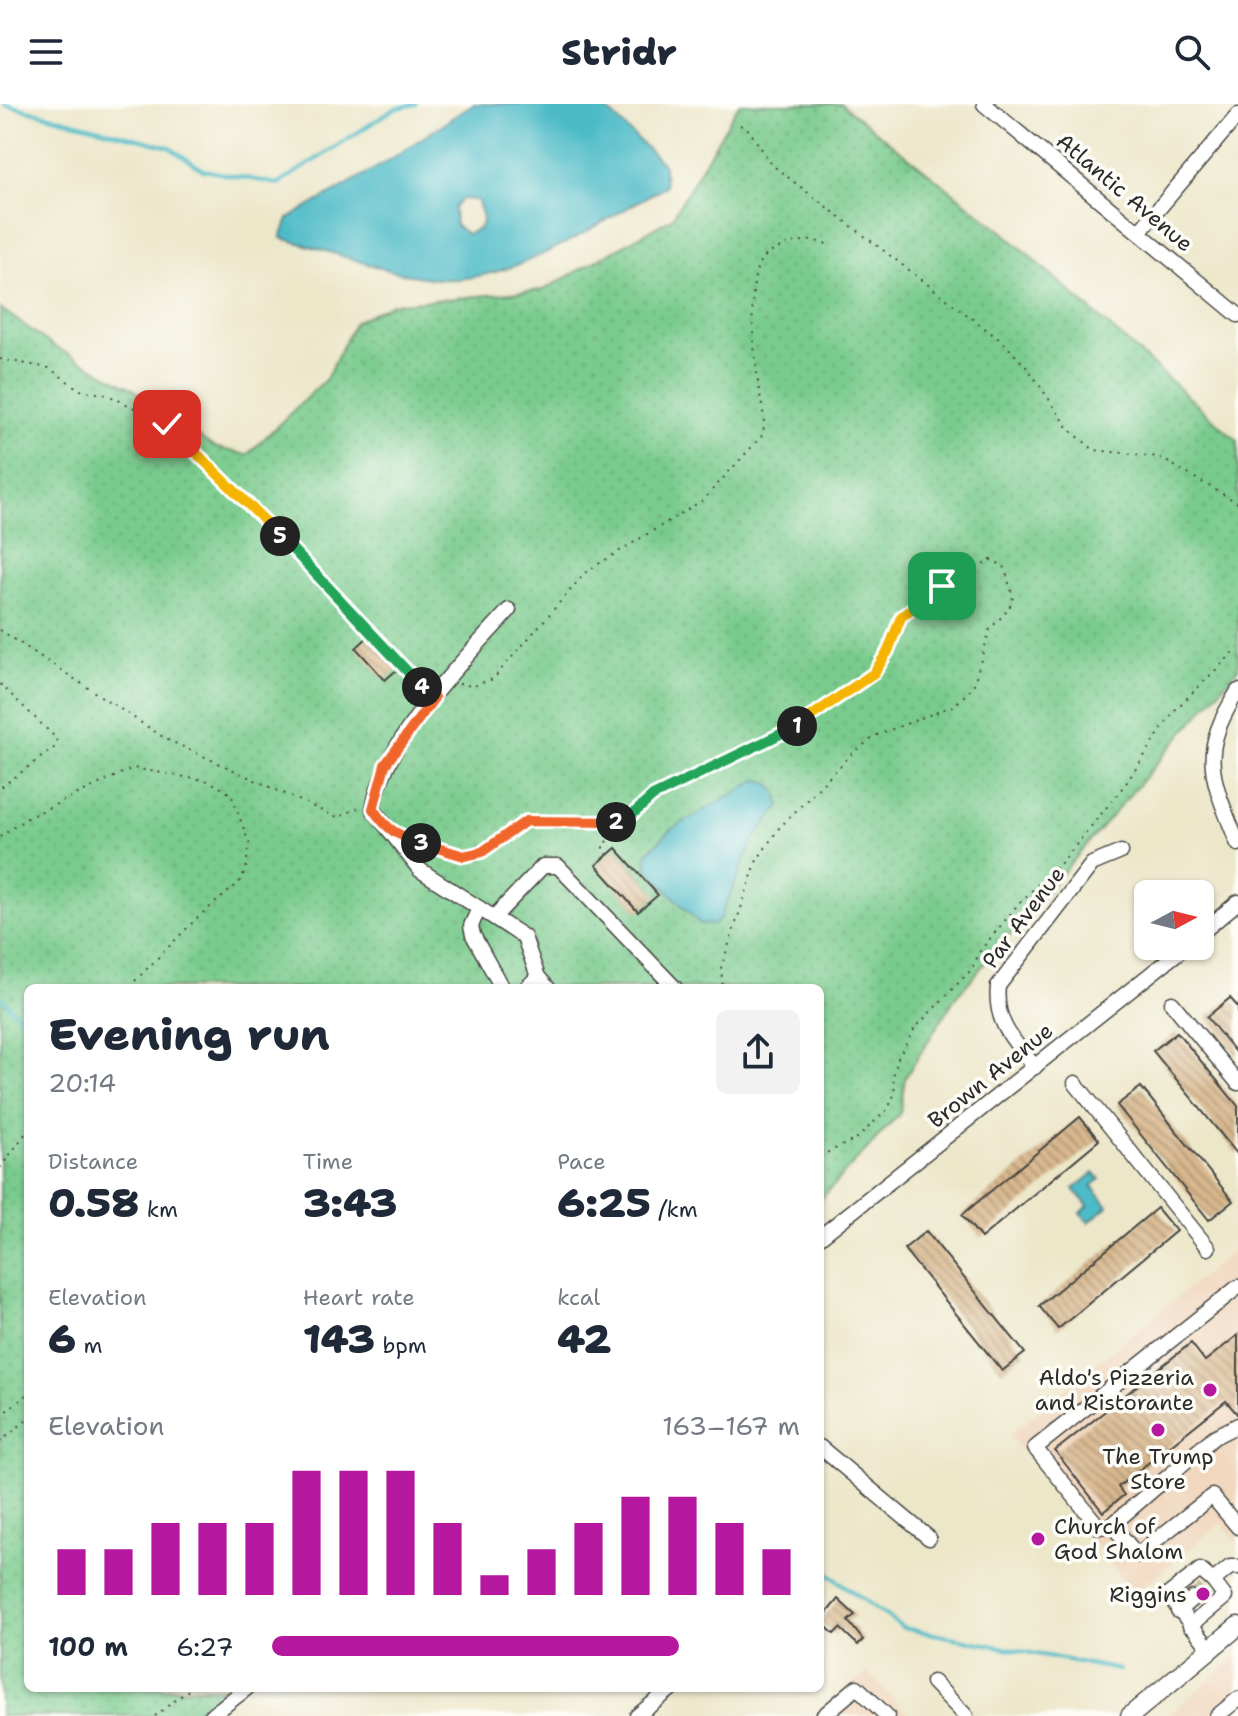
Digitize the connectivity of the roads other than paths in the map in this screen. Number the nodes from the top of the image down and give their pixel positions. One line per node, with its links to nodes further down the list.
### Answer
1 (984, 104): 2 (street, Atlantic Avenue)
2 (1000, 109): 4 (street, Atlantic Avenue)
3 (1238, 115): 4 (street)
4 (1139, 232): 5 (street, Atlantic Avenue)
5 (1238, 315)
6 (509, 610): 11 (street)
7 (1238, 691): 8 (street)
8 (1238, 844)
9 (1121, 852): 19 (street, Par Avenue)
10 (1238, 902): 13 (street)
11 (479, 908): 12 (street); 16 (street)
12 (495, 916): 15 (street); 17 (street)
13 (1214, 922)
14 (1169, 960): 19 (street, Brown Avenue)
15 (543, 982)
16 (500, 984)
17 (671, 984)
18 (1172, 1003): 21 (street)
19 (1035, 1067): 22 (street, Brown Avenue)
20 (1075, 1083): 23 (street)
21 (1238, 1083)
22 (824, 1234)
23 (1208, 1248)
24 (1238, 1287): 28 (street)
25 (1238, 1425): 28 (street)
26 (824, 1450): 29 (street)
27 (1235, 1518): 28 (street)
28 (1112, 1525)
29 (929, 1538)
30 (1238, 1567): 31 (street)
31 (1213, 1581): 33 (street); 34 (street)
32 (1193, 1598): 33 (street)
33 (1178, 1611): 34 (street)
34 (1190, 1626): 36 (street)
35 (1236, 1632): 36 (main road)
36 (1210, 1649): 46 (main road)
37 (933, 1682): 45 (street)
38 (242, 1692): 41 (street)
39 (667, 1692): 42 (street)
40 (1238, 1699): 47 (street)
41 (211, 1716)
42 (637, 1716)
43 (823, 1716): 44 (street)
44 (887, 1716)
45 (966, 1716)
46 (1130, 1716)
47 (1217, 1716)

